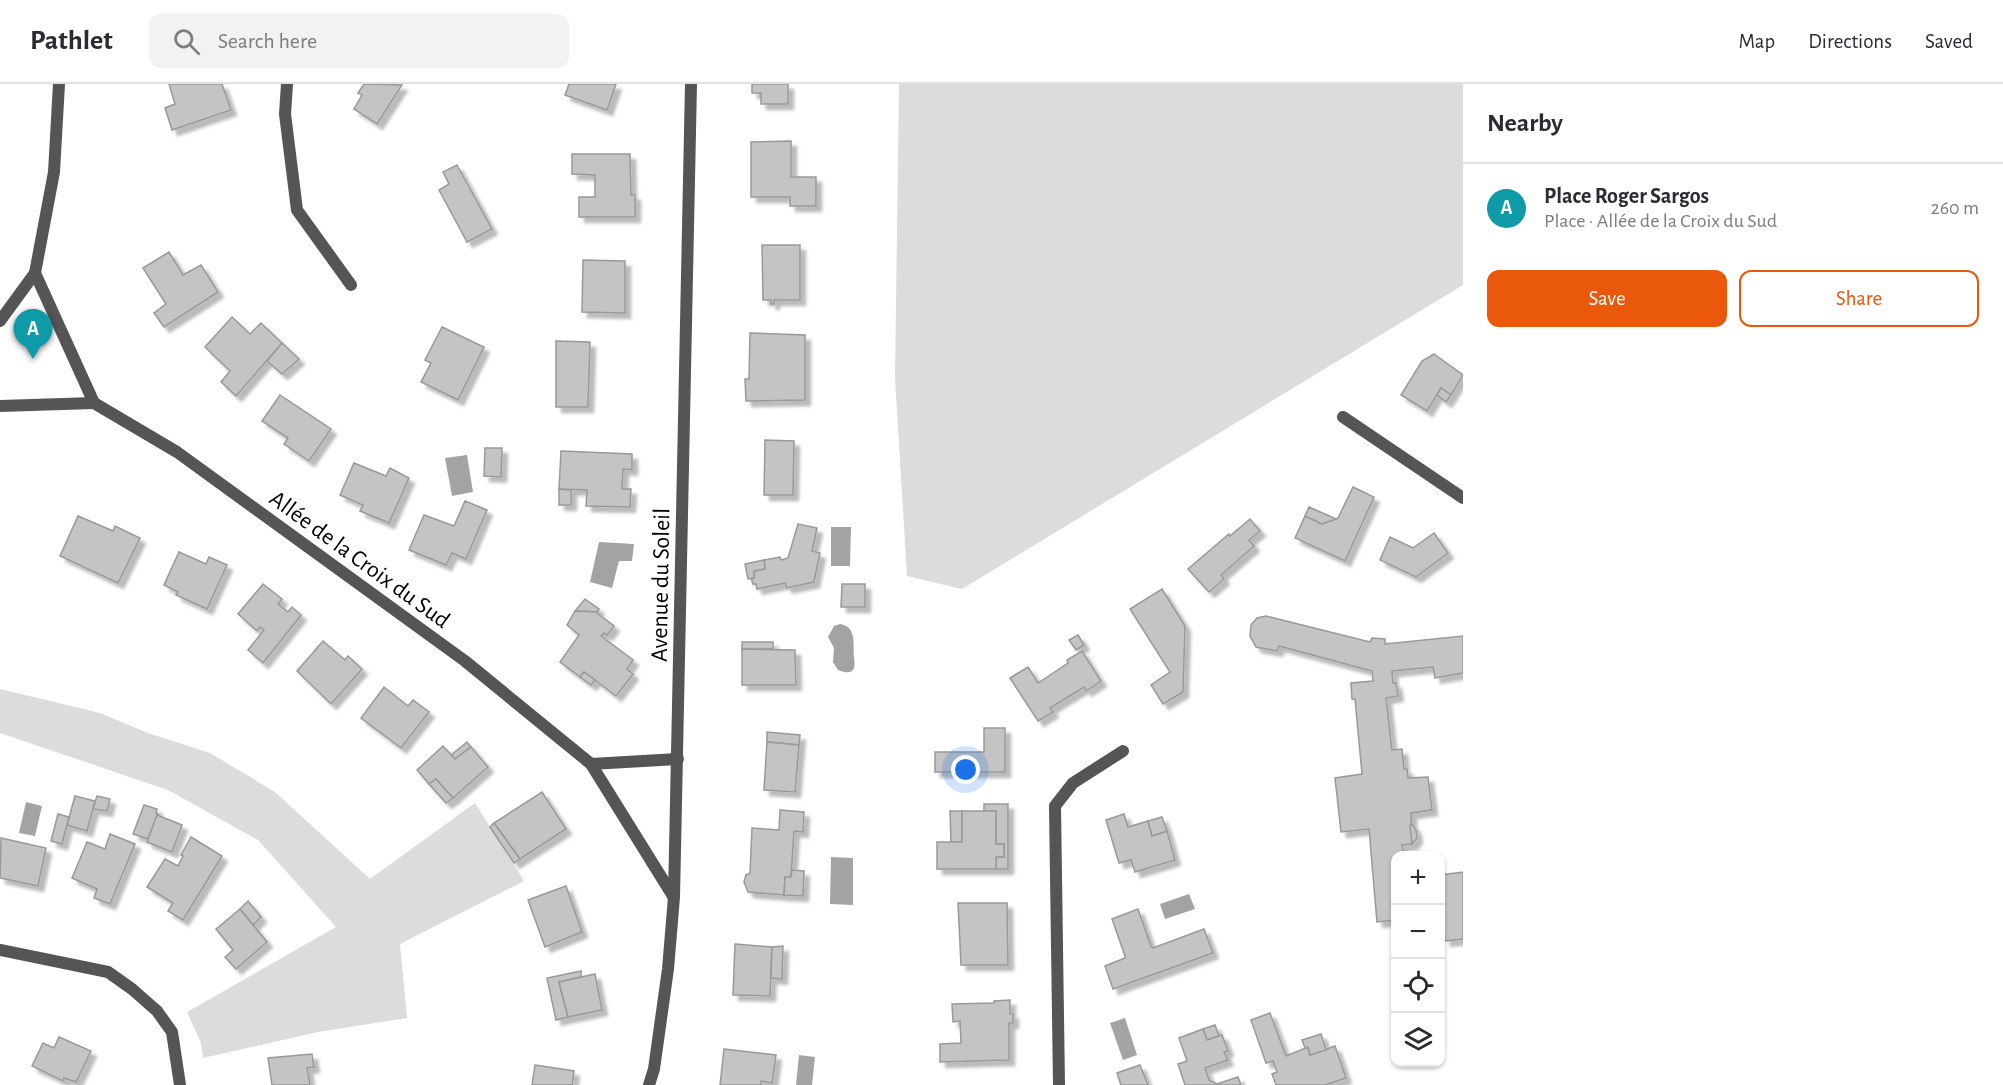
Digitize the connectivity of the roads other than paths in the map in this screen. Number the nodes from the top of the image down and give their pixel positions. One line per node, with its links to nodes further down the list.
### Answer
1 (59, 84): 4 (street)
2 (287, 84): 5 (street)
3 (691, 84): 12 (street, Avenue du Soleil)
4 (36, 273): 6 (street); 7 (street)
5 (351, 285)
6 (0, 321)
7 (94, 403): 8 (street); 13 (street, Allée de la Croix du Sud)
8 (0, 406)
9 (1343, 417): 10 (street)
10 (1463, 498)
11 (1123, 751): 18 (street)
12 (678, 759): 13 (street); 14 (street, Avenue du Soleil)
13 (591, 764): 14 (street, Allée de la Croix du Sud)
14 (674, 897): 17 (street, Avenue du Soleil)
15 (0, 950): 16 (street)
16 (180, 1085)
17 (649, 1085)
18 (1059, 1085)

